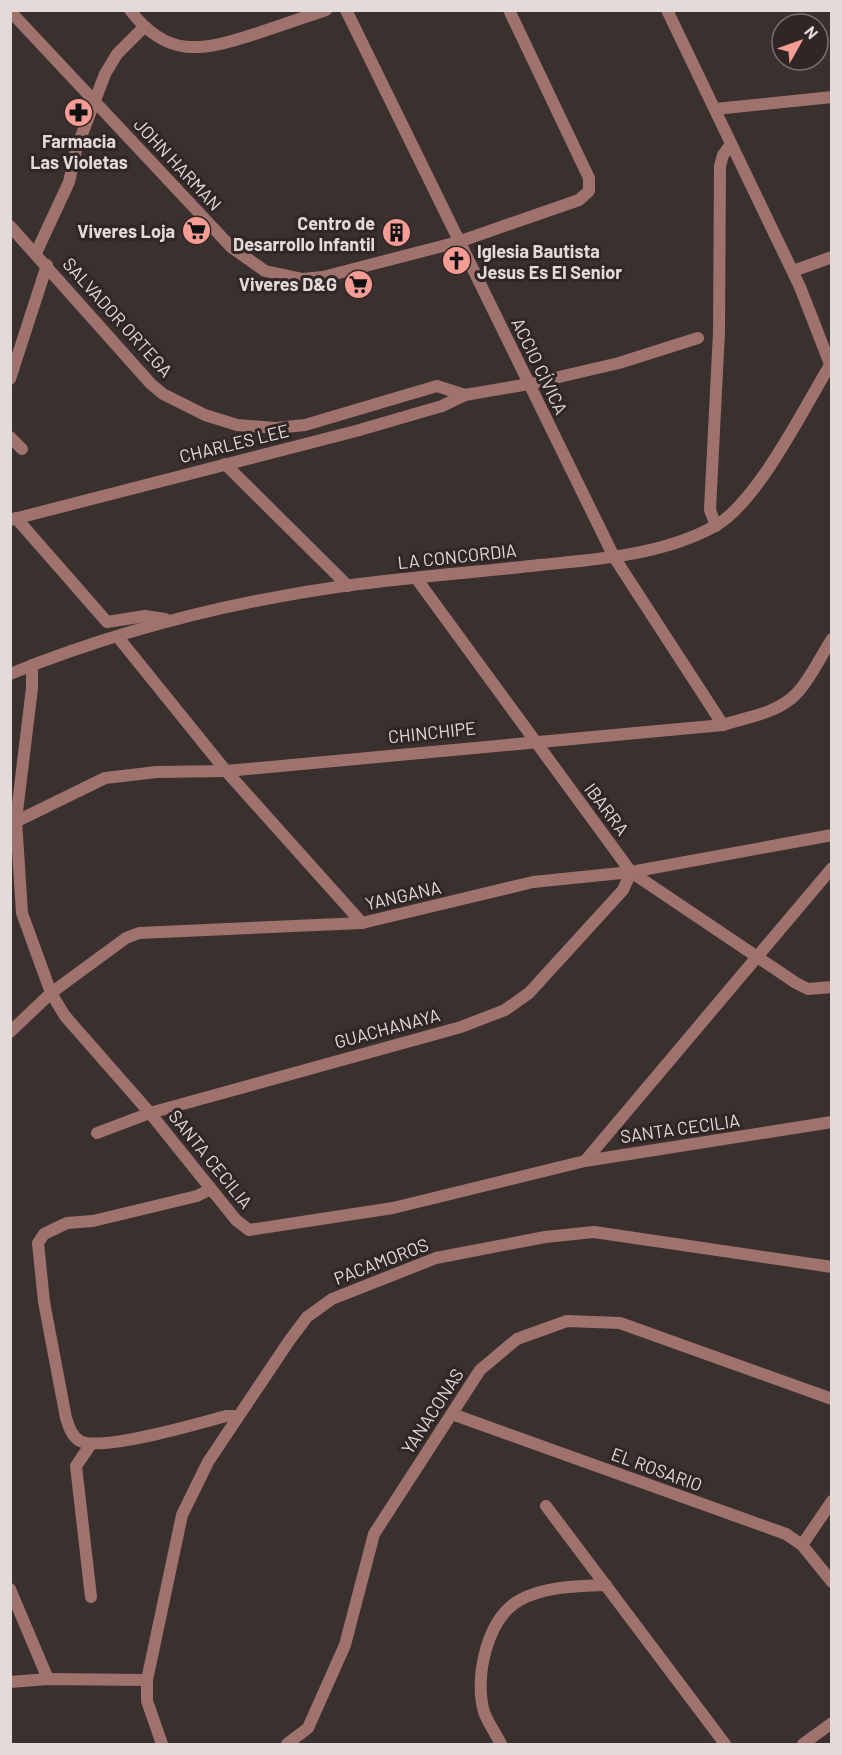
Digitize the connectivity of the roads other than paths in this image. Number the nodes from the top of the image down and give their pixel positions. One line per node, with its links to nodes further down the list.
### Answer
1 (130, 10): 7 (street)
2 (326, 10): 7 (street)
3 (346, 10): 13 (street, ACCIO CÍVICA)
4 (509, 10): 13 (street, JOHN HARMAN)
5 (667, 10): 10 (street)
6 (10, 11): 9 (street, JOHN HARMAN)
7 (143, 28): 9 (street)
8 (831, 97): 10 (street)
9 (94, 100): 13 (street, JOHN HARMAN); 14 (street)
10 (715, 109): 11 (street)
11 (732, 144): 17 (street); 27 (street)
12 (10, 226): 14 (street, SALVADOR ORTEGA)
13 (458, 242): 21 (street, ACCIO CÍVICA)
14 (36, 253): 16 (street, SALVADOR ORTEGA)
15 (831, 257): 17 (street)
16 (47, 265): 20 (street); 22 (street, SALVADOR ORTEGA)
17 (793, 271): 19 (street)
18 (698, 338): 21 (street, SALVADOR ORTEGA)
19 (831, 367): 27 (street, LA CONCORDIA)
20 (10, 379)
21 (529, 384): 22 (street, SALVADOR ORTEGA); 28 (street, ACCIO CÍVICA)
22 (465, 395): 25 (street, CHARLES LEE)
23 (10, 437): 24 (street)
24 (22, 449)
25 (225, 464): 26 (street, CHARLES LEE); 30 (street)
26 (13, 519): 31 (street)
27 (716, 526): 28 (street, LA CONCORDIA)
28 (614, 557): 29 (street, LA CONCORDIA); 36 (street, ACCIO CÍVICA)
29 (416, 578): 30 (street, LA CONCORDIA); 37 (street, IBARRA)
30 (348, 586): 31 (street, LA CONCORDIA)
31 (167, 620): 32 (street, LA CONCORDIA)
32 (117, 636): 34 (street, LA CONCORDIA); 38 (street)
33 (831, 639): 36 (street, CHINCHIPE)
34 (32, 665): 35 (street, LA CONCORDIA); 39 (street, SANTA CECILIA)
35 (10, 674)
36 (723, 724): 37 (street, CHINCHIPE)
37 (533, 741): 38 (street, CHINCHIPE); 42 (street, IBARRA)
38 (225, 771): 39 (street, CHINCHIPE); 43 (street)
39 (13, 822): 46 (street, SANTA CECILIA)
40 (831, 835): 42 (street, YANGANA)
41 (831, 868): 44 (street)
42 (631, 872): 43 (street, YANGANA); 44 (street, IBARRA); 48 (street, GUACHANAYA)
43 (362, 923): 46 (street, YANGANA)
44 (755, 957): 45 (street, IBARRA); 51 (street)
45 (831, 987)
46 (51, 993): 47 (street, YANGANA); 48 (street, SANTA CECILIA)
47 (10, 1032)
48 (150, 1113): 50 (street, GUACHANAYA); 52 (street, SANTA CECILIA)
49 (831, 1122): 51 (street, SANTA CECILIA)
50 (97, 1133)
51 (585, 1161): 52 (street, SANTA CECILIA)
52 (211, 1189): 57 (street)
53 (831, 1267): 56 (street, PACAMOROS)
54 (831, 1399): 55 (street, YANACONAS)
55 (452, 1414): 60 (street, EL ROSARIO); 70 (street, YANACONAS)
56 (238, 1416): 57 (street); 66 (street, PACAMOROS)
57 (91, 1444): 64 (street)
58 (831, 1501): 60 (street)
59 (546, 1506): 62 (street)
60 (802, 1545): 61 (street, EL ROSARIO)
61 (831, 1582)
62 (606, 1585): 71 (street); 72 (street)
63 (10, 1589): 65 (street)
64 (92, 1597)
65 (48, 1679): 66 (street); 67 (street)
66 (147, 1680): 69 (street, PACAMOROS)
67 (10, 1682)
68 (831, 1723): 73 (street)
69 (162, 1744)
70 (287, 1744)
71 (501, 1744)
72 (725, 1744)
73 (803, 1744)

